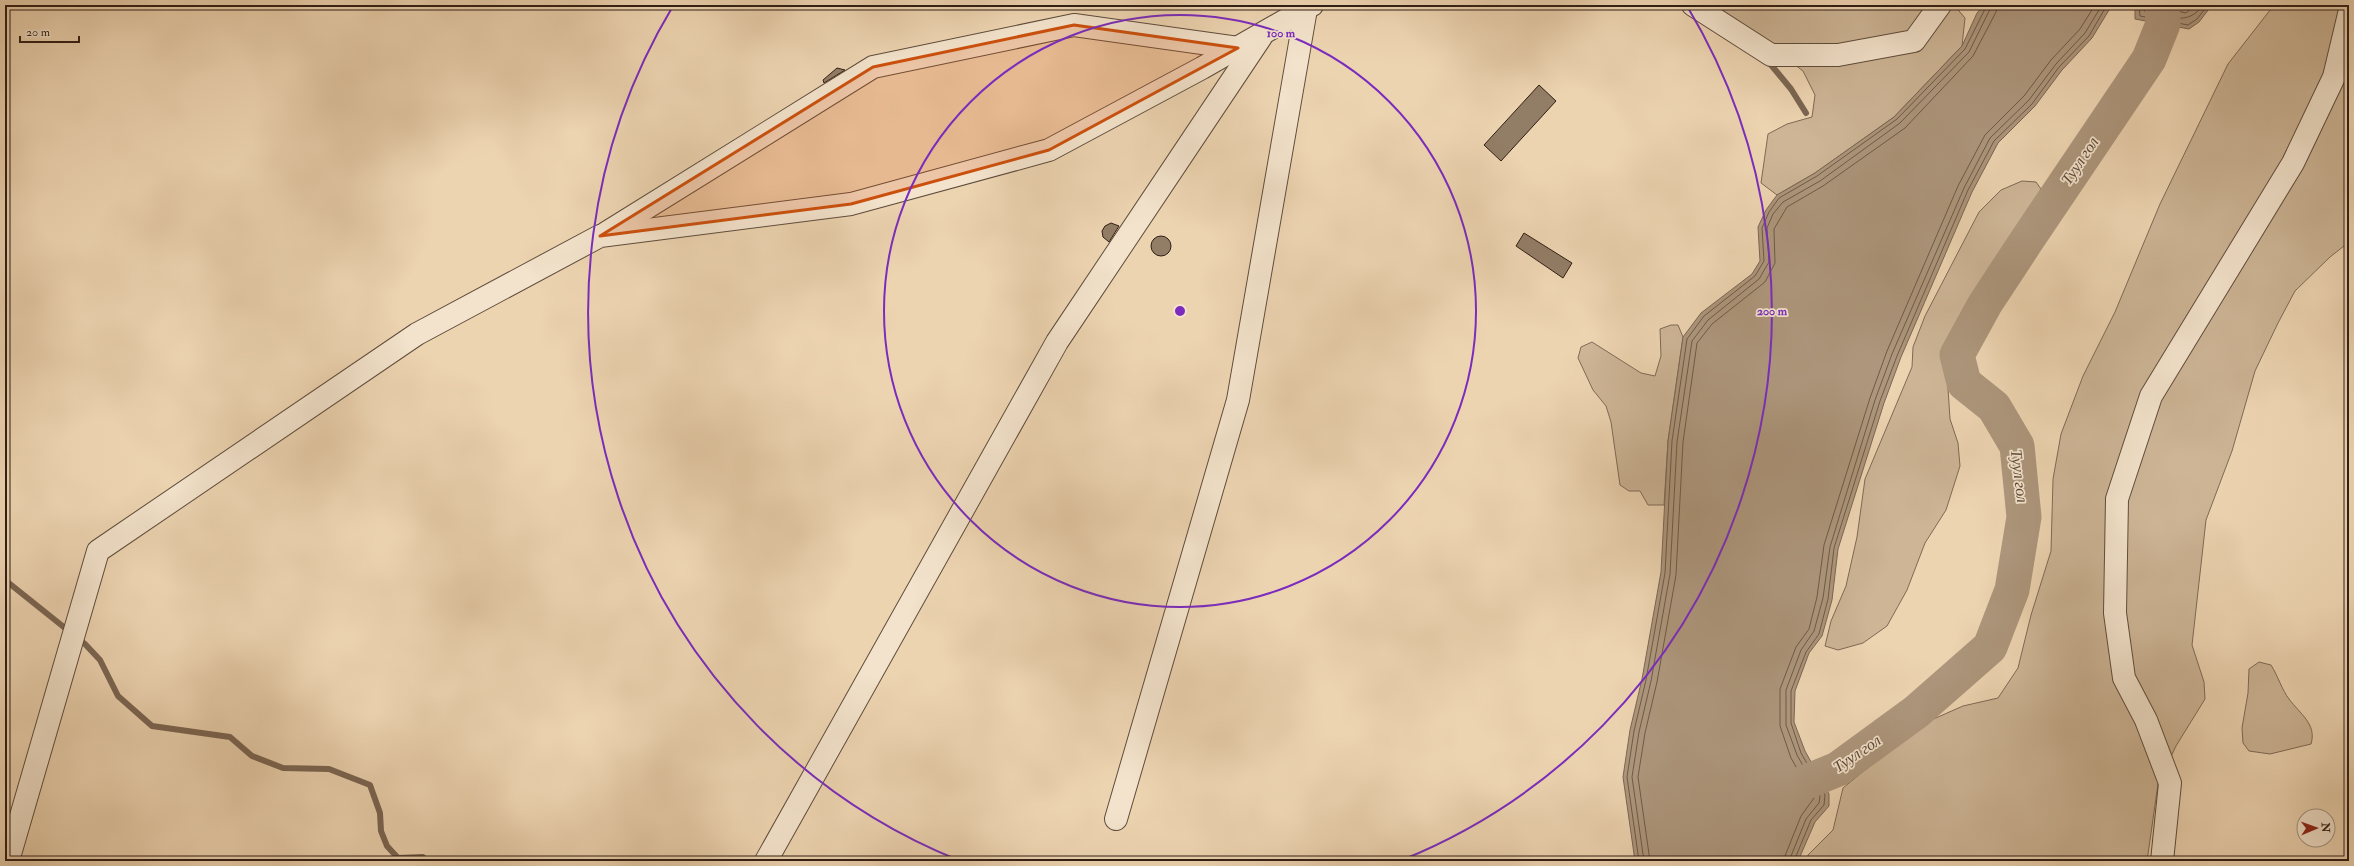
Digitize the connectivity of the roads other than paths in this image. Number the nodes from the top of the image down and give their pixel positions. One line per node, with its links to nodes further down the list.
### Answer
1 (1692, 5): 2 (street)
2 (1940, 5)
3 (1309, 7): 5 (street); 8 (street)
4 (2349, 14): 11 (street)
5 (1264, 33): 6 (street); 10 (street)
6 (1238, 48): 7 (street); 7 (street)
7 (600, 236): 9 (street)
8 (1116, 819)
9 (8, 861)
10 (766, 861)
11 (2162, 861)

